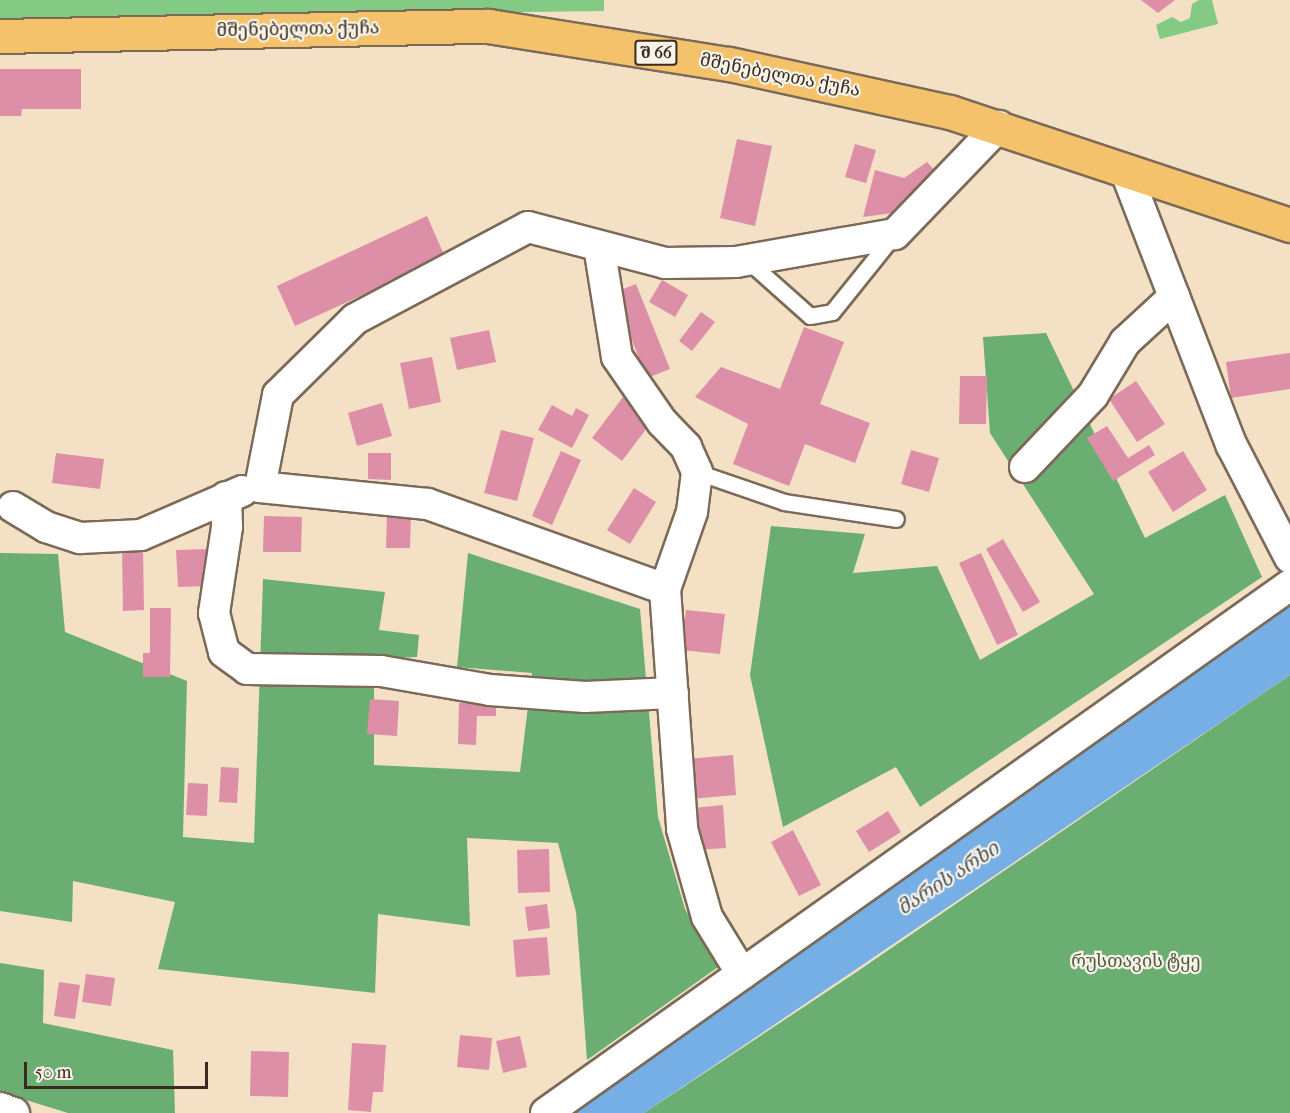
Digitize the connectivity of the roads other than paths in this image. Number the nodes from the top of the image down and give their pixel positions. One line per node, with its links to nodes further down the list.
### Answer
1 (0, 36): 2 (main road, მშენებელთა ქუჩა / შ 66)
2 (999, 126): 3 (main road, მშენებელთა ქუჩა / შ 66); 5 (street)
3 (1126, 172): 4 (main road, მშენებელთა ქუჩა / შ 66); 8 (street)
4 (1290, 225)
5 (895, 234): 7 (street); 7 (lane)
6 (599, 246): 7 (street); 10 (street); 11 (street)
7 (747, 260)
8 (1174, 297): 9 (street); 15 (street)
9 (1025, 467)
10 (697, 472): 14 (lane); 17 (street)
11 (260, 487): 12 (street); 17 (street)
12 (226, 497): 13 (street); 18 (street)
13 (13, 507)
14 (896, 519)
15 (1290, 558)
16 (1290, 585): 19 (street)
17 (665, 589): 18 (street)
18 (673, 693): 19 (street)
19 (742, 974): 22 (street)
20 (0, 1108): 21 (street)
21 (14, 1113)
22 (546, 1113)

